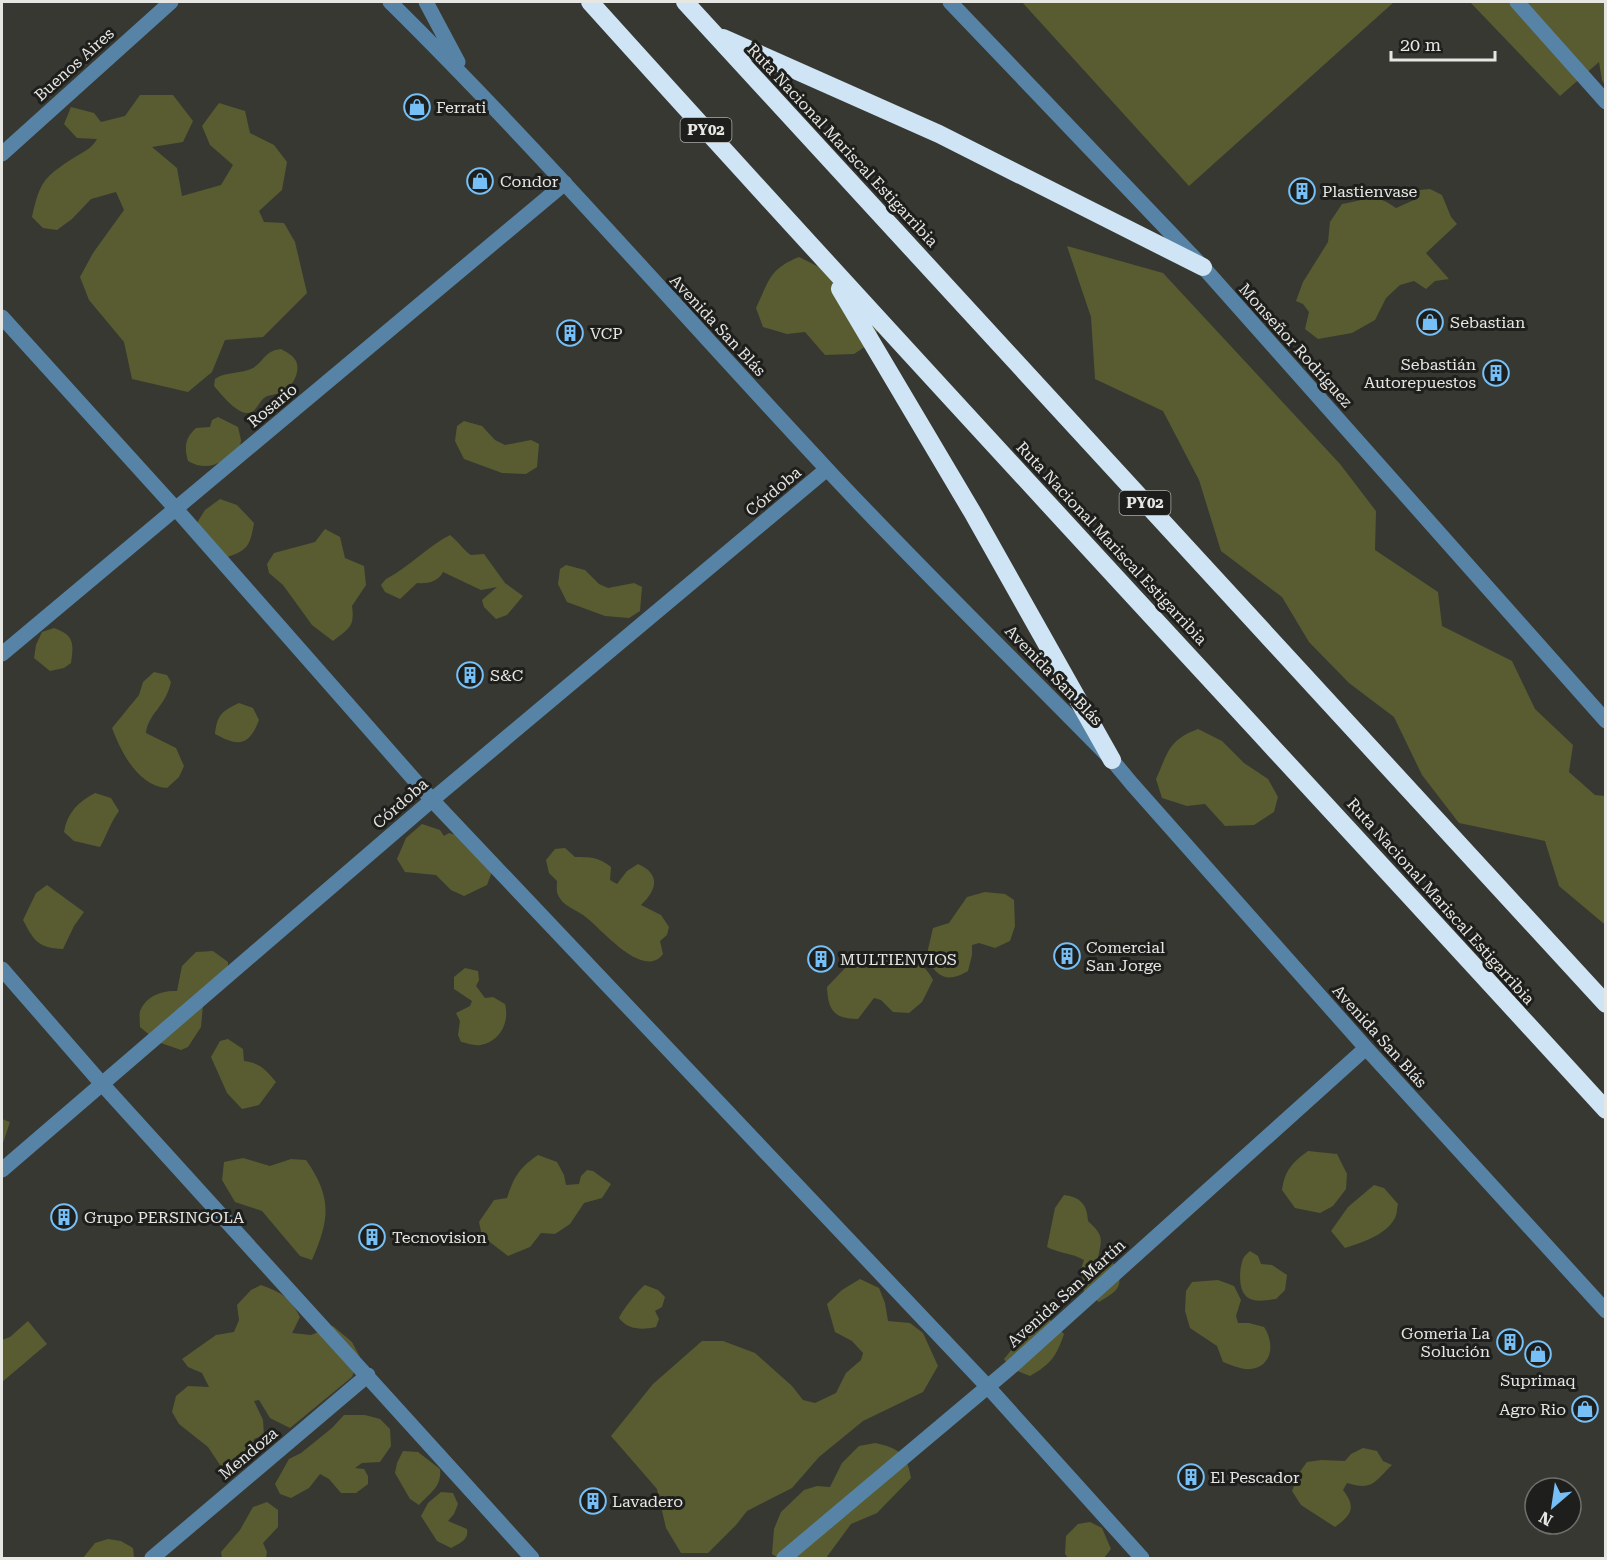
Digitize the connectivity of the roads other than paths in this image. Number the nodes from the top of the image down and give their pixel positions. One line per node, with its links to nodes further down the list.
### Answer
1 (171, 2): 11 (street, Buenos Aires)
2 (390, 2): 9 (street, Avenida San Blás)
3 (426, 2): 9 (street, Avenida San Blás)
4 (590, 2): 13 (highway, Ruta Nacional Mariscal Estigarribia / PY02)
5 (685, 2): 8 (highway, Ruta Nacional Mariscal Estigarribia / PY02)
6 (1517, 2): 10 (street)
7 (960, 5): 14 (street, Monseñor Rodríguez)
8 (715, 34): 14 (highway); 23 (highway, Ruta Nacional Mariscal Estigarribia / PY02)
9 (465, 76): 12 (street, Avenida San Blás)
10 (1605, 102)
11 (2, 154)
12 (565, 183): 16 (street, Avenida San Blás); 17 (street, Rosario)
13 (822, 260): 20 (highway); 26 (highway, Ruta Nacional Mariscal Estigarribia / PY02)
14 (1203, 267): 19 (street, Monseñor Rodríguez)
15 (2, 317): 17 (street)
16 (827, 469): 20 (street, Avenida San Blás); 21 (street, Córdoba)
17 (176, 509): 18 (street, Rosario); 21 (street)
18 (2, 654)
19 (1605, 721)
20 (1112, 760): 24 (street, Avenida San Blás)
21 (432, 800): 25 (street, Córdoba); 30 (street)
22 (2, 969): 25 (street)
23 (1605, 1004)
24 (1366, 1048): 28 (street, Avenida San Blás); 30 (street, Avenida San Martín)
25 (102, 1084): 27 (street, Córdoba); 29 (street)
26 (1605, 1110)
27 (2, 1170)
28 (1605, 1311)
29 (368, 1375): 31 (street, Mendoza); 32 (street)
30 (988, 1387): 33 (street, Avenida San Martín); 34 (street)
31 (152, 1558)
32 (532, 1558)
33 (784, 1558)
34 (1142, 1558)

